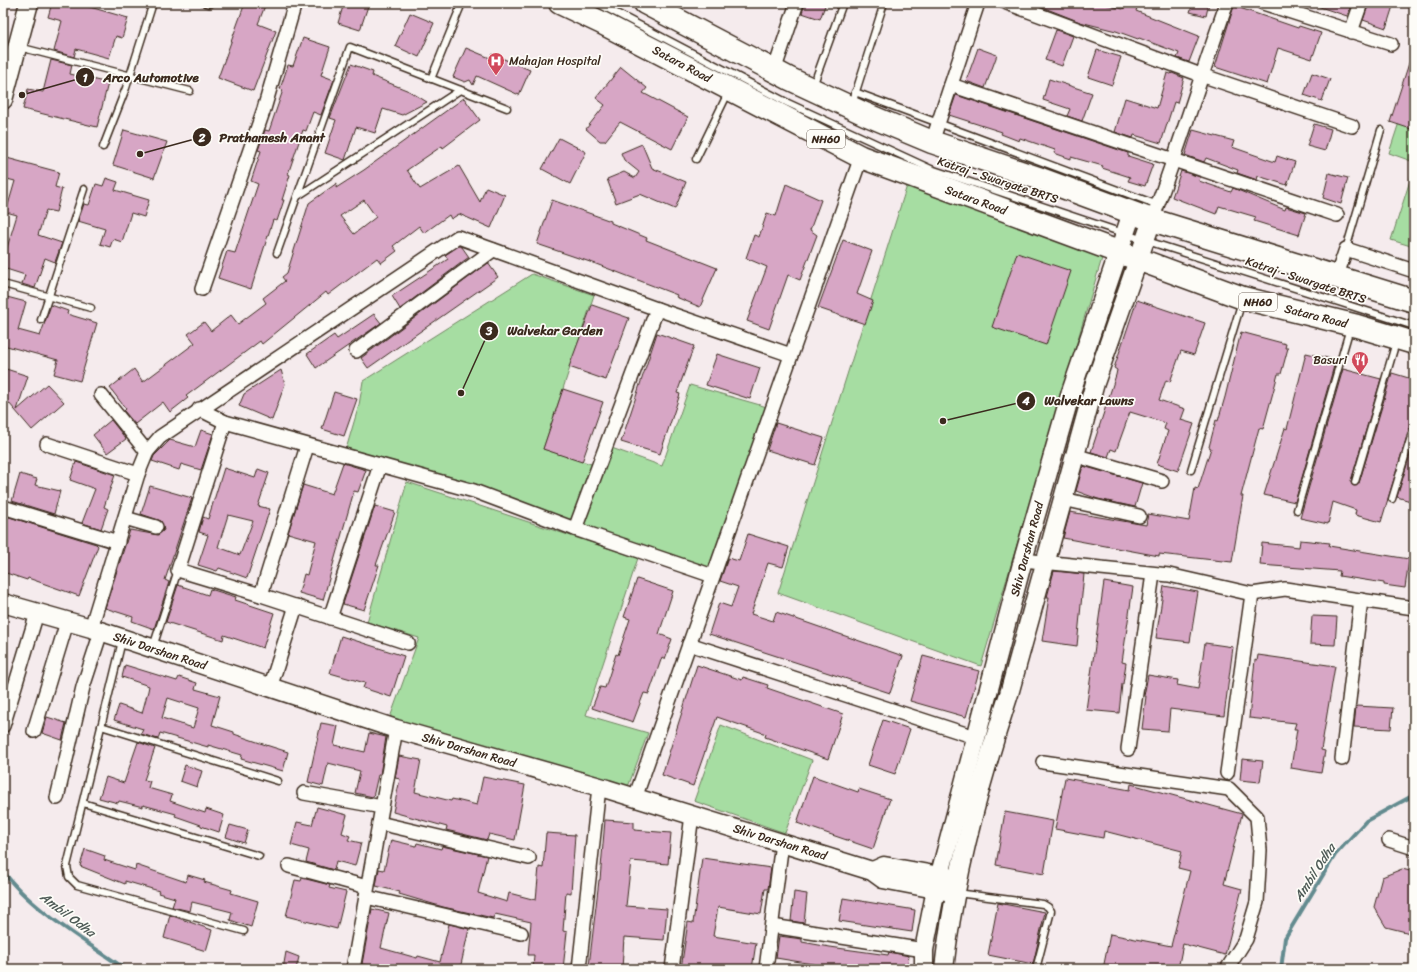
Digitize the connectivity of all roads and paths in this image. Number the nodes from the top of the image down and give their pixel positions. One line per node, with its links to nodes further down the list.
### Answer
1 (29, 3): 18 (street)
2 (152, 3): 20 (lane)
3 (295, 3): 51 (street)
4 (462, 3): 22 (lane)
5 (560, 3): 24 (highway, Satara Road / NH60)
6 (597, 3): 43 (lane, Katraj - Swargate BRTS)
7 (645, 3): 19 (highway)
8 (796, 3): 19 (street)
9 (842, 3): 26 (lane)
10 (884, 3): 29 (lane)
11 (978, 3): 23 (street)
12 (1007, 3): 21 (street)
13 (1227, 3): 21 (street)
14 (1361, 3): 16 (street)
15 (1266, 4): 16 (street)
16 (1351, 32): 17 (street)
17 (1390, 44)
18 (18, 47): 20 (lane); 28 (street)
19 (774, 71): 26 (highway)
20 (130, 74): 27 (lane); 34 (lane)
21 (1201, 75): 31 (street); 37 (street)
22 (431, 78): 25 (lane); 39 (lane)
23 (951, 84): 33 (street); 37 (street)
24 (730, 89): 35 (highway, Satara Road / NH60); 36 (lane)
25 (460, 90): 30 (lane); 39 (lane)
26 (812, 90): 29 (highway)
27 (190, 91)
28 (3, 100)
29 (853, 100): 33 (highway)
30 (506, 108)
31 (1352, 126)
32 (1381, 130): 46 (lane)
33 (935, 133): 40 (lane); 41 (highway)
34 (103, 147)
35 (861, 157): 43 (highway, Satara Road / NH60); 61 (street)
36 (696, 158)
37 (1175, 160): 40 (street); 42 (street)
38 (84, 189): 52 (lane)
39 (298, 196): 47 (lane)
40 (1155, 212): 41 (highway); 45 (street, Shiv Darshan Road); 49 (highway)
41 (1132, 213): 43 (street, Shiv Darshan Road)
42 (1337, 215)
43 (1121, 243): 45 (highway, Satara Road / NH60); 84 (street, Shiv Darshan Road)
44 (493, 250): 56 (street); 60 (street); 63 (street)
45 (1141, 250): 53 (highway, Satara Road / NH60); 59 (lane, Katraj - Swargate BRTS); 69 (street, Shiv Darshan Road)
46 (1346, 250): 48 (street); 49 (street)
47 (277, 253)
48 (1414, 271)
49 (1336, 278): 54 (highway)
50 (3, 284): 52 (lane)
51 (202, 289)
52 (49, 297): 55 (lane); 57 (lane)
53 (1243, 298): 58 (highway, Satara Road / NH60); 71 (lane)
54 (1414, 301)
55 (91, 308)
56 (657, 309): 61 (street); 82 (street)
57 (41, 320)
58 (1351, 325): 59 (highway, Satara Road / NH60); 78 (lane)
59 (1408, 336): 74 (lane)
60 (356, 351)
61 (792, 355): 88 (street)
62 (101, 395): 68 (street)
63 (199, 409): 64 (street); 68 (street)
64 (225, 422): 67 (street); 86 (street)
65 (1414, 427): 76 (lane)
66 (47, 444): 72 (street)
67 (307, 446): 70 (street); 90 (street)
68 (147, 452): 72 (street)
69 (1074, 455): 73 (street); 75 (street, Shiv Darshan Road)
70 (380, 465): 82 (street); 96 (street)
71 (1191, 470)
72 (138, 474): 80 (street)
73 (1162, 481)
74 (1355, 482)
75 (1062, 499): 79 (street); 85 (street, Shiv Darshan Road)
76 (1392, 499)
77 (3, 507): 83 (street)
78 (1297, 510)
79 (1139, 516)
80 (125, 518): 81 (street); 83 (street)
81 (156, 527)
82 (575, 529): 88 (street)
83 (118, 542): 98 (street)
84 (1023, 560): 85 (street); 108 (street, Shiv Darshan Road)
85 (1045, 562): 87 (street); 129 (street, Shiv Darshan Road)
86 (178, 570): 90 (street); 102 (lane)
87 (1153, 574): 89 (street); 109 (street)
88 (713, 576): 101 (street)
89 (1252, 594): 91 (street); 112 (street)
90 (261, 595): 93 (street)
91 (1361, 600): 94 (street); 110 (street)
92 (3, 603): 95 (street, Shiv Darshan Road)
93 (296, 606): 96 (street); 103 (street)
94 (1414, 608)
95 (37, 613): 97 (street, Shiv Darshan Road); 104 (street)
96 (330, 618): 100 (street)
97 (67, 622): 98 (street, Shiv Darshan Road); 107 (street)
98 (96, 630): 99 (street, Shiv Darshan Road); 116 (street)
99 (123, 639): 102 (street, Shiv Darshan Road); 105 (lane)
100 (408, 643)
101 (689, 644): 108 (street); 117 (street)
102 (152, 649): 103 (street, Shiv Darshan Road)
103 (270, 688): 106 (street, Shiv Darshan Road)
104 (3, 726)
105 (101, 726): 113 (lane); 118 (lane)
106 (396, 729): 114 (street, Shiv Darshan Road); 119 (street)
107 (34, 732)
108 (975, 737): 128 (street, Shiv Darshan Road)
109 (1128, 749)
110 (1342, 759)
111 (1043, 762): 142 (street)
112 (1228, 773)
113 (278, 781)
114 (599, 787): 117 (street, Shiv Darshan Road); 136 (street)
115 (304, 793): 119 (street)
116 (57, 798)
117 (634, 798): 120 (street, Shiv Darshan Road)
118 (82, 803): 125 (lane); 132 (lane)
119 (382, 807): 121 (street)
120 (692, 815): 123 (street, Shiv Darshan Road); 137 (street)
121 (379, 823): 126 (street); 130 (street)
122 (1389, 840): 124 (street)
123 (782, 842): 128 (street, Shiv Darshan Road); 131 (street)
124 (1414, 848)
125 (259, 856)
126 (529, 858)
127 (289, 866): 130 (street)
128 (938, 883): 129 (street, Shiv Darshan Road); 134 (street, Shiv Darshan Road)
129 (957, 886): 140 (street, Shiv Darshan Road); 141 (lane)
130 (366, 892): 133 (street); 135 (street)
131 (772, 926): 134 (street); 138 (street)
132 (244, 931)
133 (521, 933)
134 (924, 950): 139 (street, Shiv Darshan Road)
135 (353, 969)
136 (580, 969)
137 (672, 969)
138 (766, 969)
139 (924, 969)
140 (944, 969)
141 (1036, 969)
142 (1227, 969)

